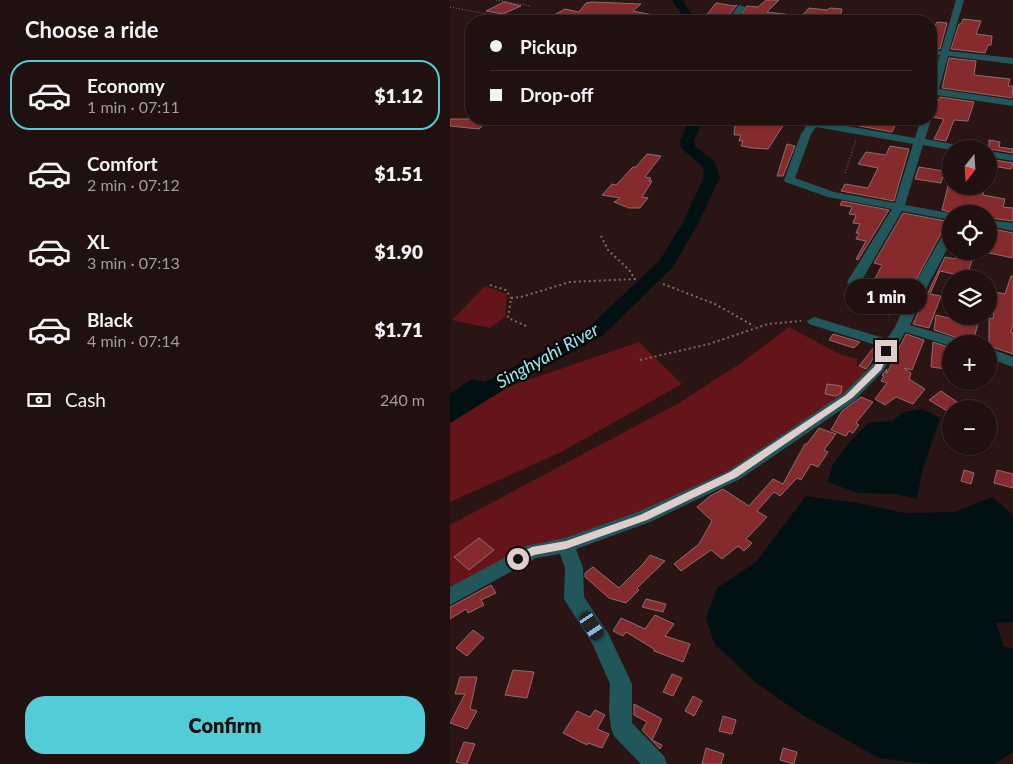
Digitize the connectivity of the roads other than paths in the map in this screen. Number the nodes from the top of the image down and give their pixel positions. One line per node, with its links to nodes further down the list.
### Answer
1 (960, 0): 5 (street)
2 (742, 7): 3 (street)
3 (736, 15)
4 (937, 52): 5 (street)
5 (944, 53): 6 (street); 7 (street)
6 (1013, 62)
7 (937, 70)
8 (937, 95): 9 (street)
9 (1013, 103)
10 (812, 125): 17 (street)
11 (826, 125): 13 (street)
12 (924, 125): 13 (street)
13 (920, 140): 14 (street); 17 (street)
14 (942, 145)
15 (998, 156): 16 (street)
16 (1013, 158)
17 (899, 207): 18 (street); 22 (street)
18 (942, 214)
19 (997, 225): 20 (street)
20 (1013, 228)
21 (942, 247): 24 (street)
22 (854, 282)
23 (814, 321): 26 (street)
24 (902, 327): 25 (street); 26 (street)
25 (942, 339)
26 (890, 345): 29 (street)
27 (997, 356): 28 (street)
28 (1013, 362)
29 (566, 544): 30 (street); 31 (street)
30 (450, 597)
31 (656, 764)

